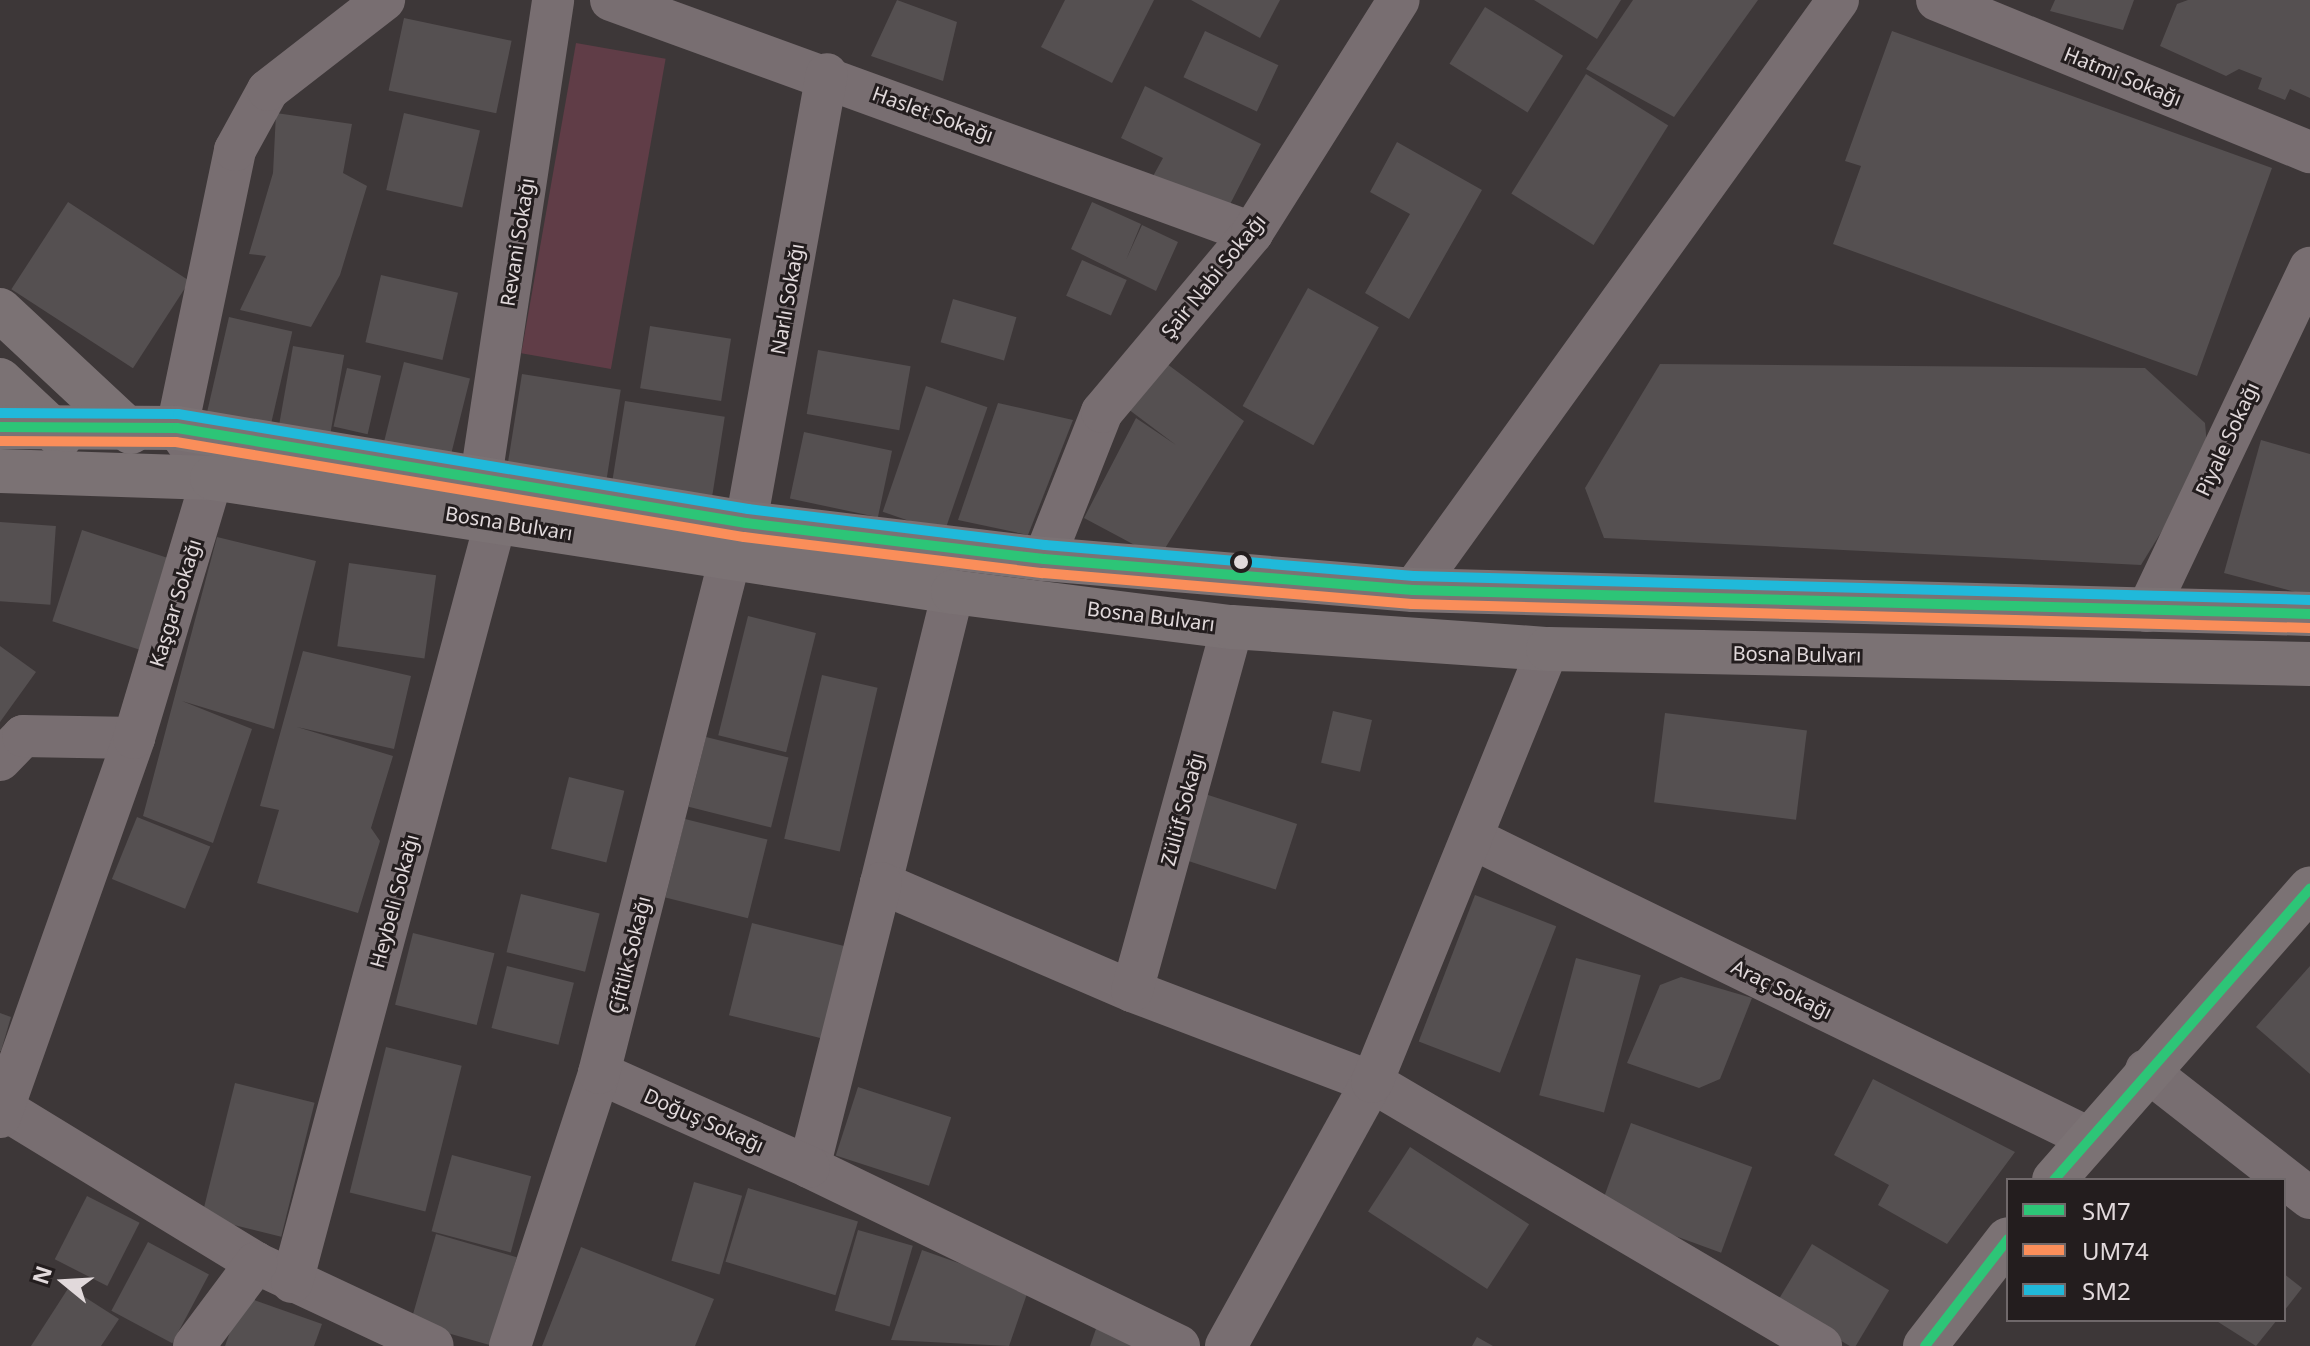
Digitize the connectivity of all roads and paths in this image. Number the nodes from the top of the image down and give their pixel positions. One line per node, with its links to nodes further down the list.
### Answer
1 (384, 0): 14 (street)
2 (553, 0): 20 (street, Revani Sokağı)
3 (611, 0): 7 (street, Haslet Sokağı)
4 (1399, 0): 9 (street, Şair Nabi Sokağı)
5 (1838, 0): 23 (street)
6 (1937, 0): 8 (street, Hatmi Sokağı)
7 (827, 74): 9 (street, Haslet Sokağı); 21 (street, Narlı Sokağı)
8 (2310, 152)
9 (1252, 233): 22 (street, Şair Nabi Sokağı)
10 (2310, 268): 25 (street, Piyale Sokağı)
11 (0, 310): 16 (main road)
12 (0, 380): 15 (main road)
13 (0, 427): 15 (main road, Bosna Bulvarı)
14 (177, 428): 16 (main road, Bosna Bulvarı); 19 (street); 20 (main road, Bosna Bulvarı)
15 (53, 430): 16 (main road, Bosna Bulvarı); 18 (main road)
16 (131, 432): 18 (main road)
17 (0, 471): 18 (main road, Bosna Bulvarı)
18 (99, 475): 19 (main road, Bosna Bulvarı)
19 (212, 478): 20 (main road, Bosna Bulvarı); 30 (street, Kaşgar Sokağı)
20 (488, 502): 21 (main road, Bosna Bulvarı); 48 (street, Heybeli Sokağı)
21 (738, 541): 22 (main road, Bosna Bulvarı); 24 (main road, Bosna Bulvarı); 37 (street, Çiftlik Sokağı)
22 (1044, 559): 23 (main road, Bosna Bulvarı)
23 (1413, 590): 25 (main road, Bosna Bulvarı)
24 (953, 592): 27 (main road, Bosna Bulvarı); 33 (street)
25 (2147, 611): 26 (main road, Bosna Bulvarı)
26 (2310, 614)
27 (1232, 627): 28 (main road, Bosna Bulvarı); 35 (street, Zülüf Sokağı)
28 (1548, 649): 29 (main road, Bosna Bulvarı); 32 (street)
29 (2310, 664)
30 (134, 738): 31 (street); 39 (street, Kaşgar Sokağı)
31 (0, 760)
32 (1476, 840): 38 (street); 40 (street, Araç Sokağı)
33 (881, 883): 35 (street); 41 (street)
34 (2310, 889): 36 (main road)
35 (1132, 991): 38 (street)
36 (2146, 1070): 40 (main road); 43 (street)
37 (599, 1073): 41 (street, Doğuş Sokağı); 51 (street, Çiftlik Sokağı)
38 (1372, 1082): 53 (street); 54 (street)
39 (2, 1113): 47 (street)
40 (2087, 1137): 42 (main road)
41 (809, 1167): 52 (street, Doğuş Sokağı)
42 (2056, 1178)
43 (2284, 1178)
44 (2286, 1179): 45 (street)
45 (2310, 1198)
46 (2006, 1242): 55 (main road)
47 (256, 1263): 48 (street); 49 (street)
48 (292, 1282): 50 (street)
49 (194, 1346)
50 (433, 1346)
51 (510, 1346)
52 (1179, 1346)
53 (1226, 1346)
54 (1821, 1346)
55 (1925, 1346)

